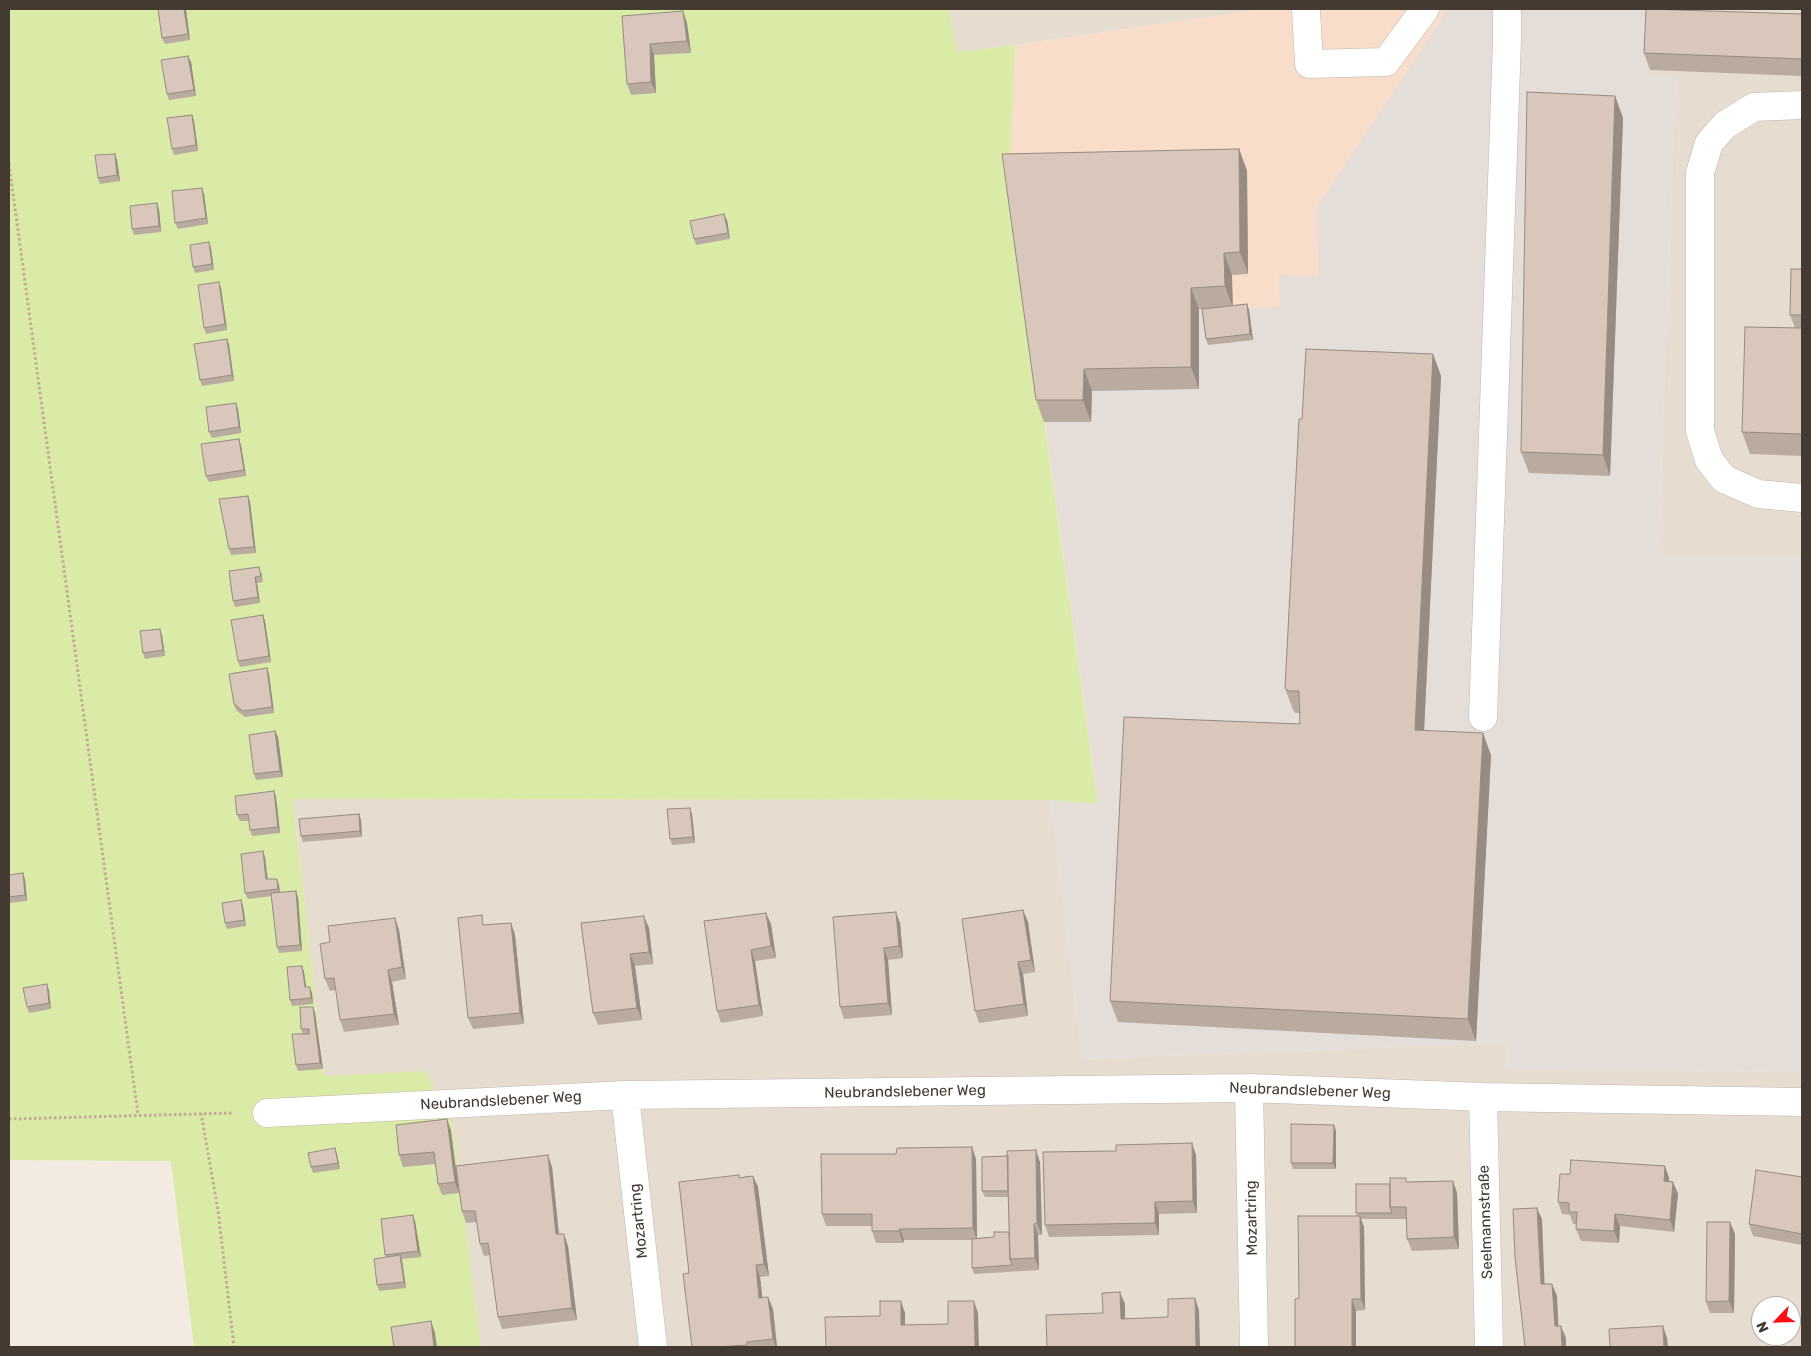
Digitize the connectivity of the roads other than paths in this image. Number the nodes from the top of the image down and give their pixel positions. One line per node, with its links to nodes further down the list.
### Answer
1 (1306, 9): 2 (street)
2 (1425, 9)
3 (1506, 9): 6 (street)
4 (1802, 105): 5 (street)
5 (1802, 498)
6 (1483, 717)
7 (1249, 1088): 8 (street, Neubrandslebener Weg); 9 (street, Neubrandslebener Weg); 13 (street, Mozartring)
8 (625, 1095): 11 (street, Neubrandslebener Weg); 12 (street, Mozartring)
9 (1483, 1097): 10 (street, Neubrandslebener Weg); 14 (street, Seelmannstraße)
10 (1802, 1102)
11 (267, 1113)
12 (653, 1347)
13 (1254, 1347)
14 (1490, 1347)

